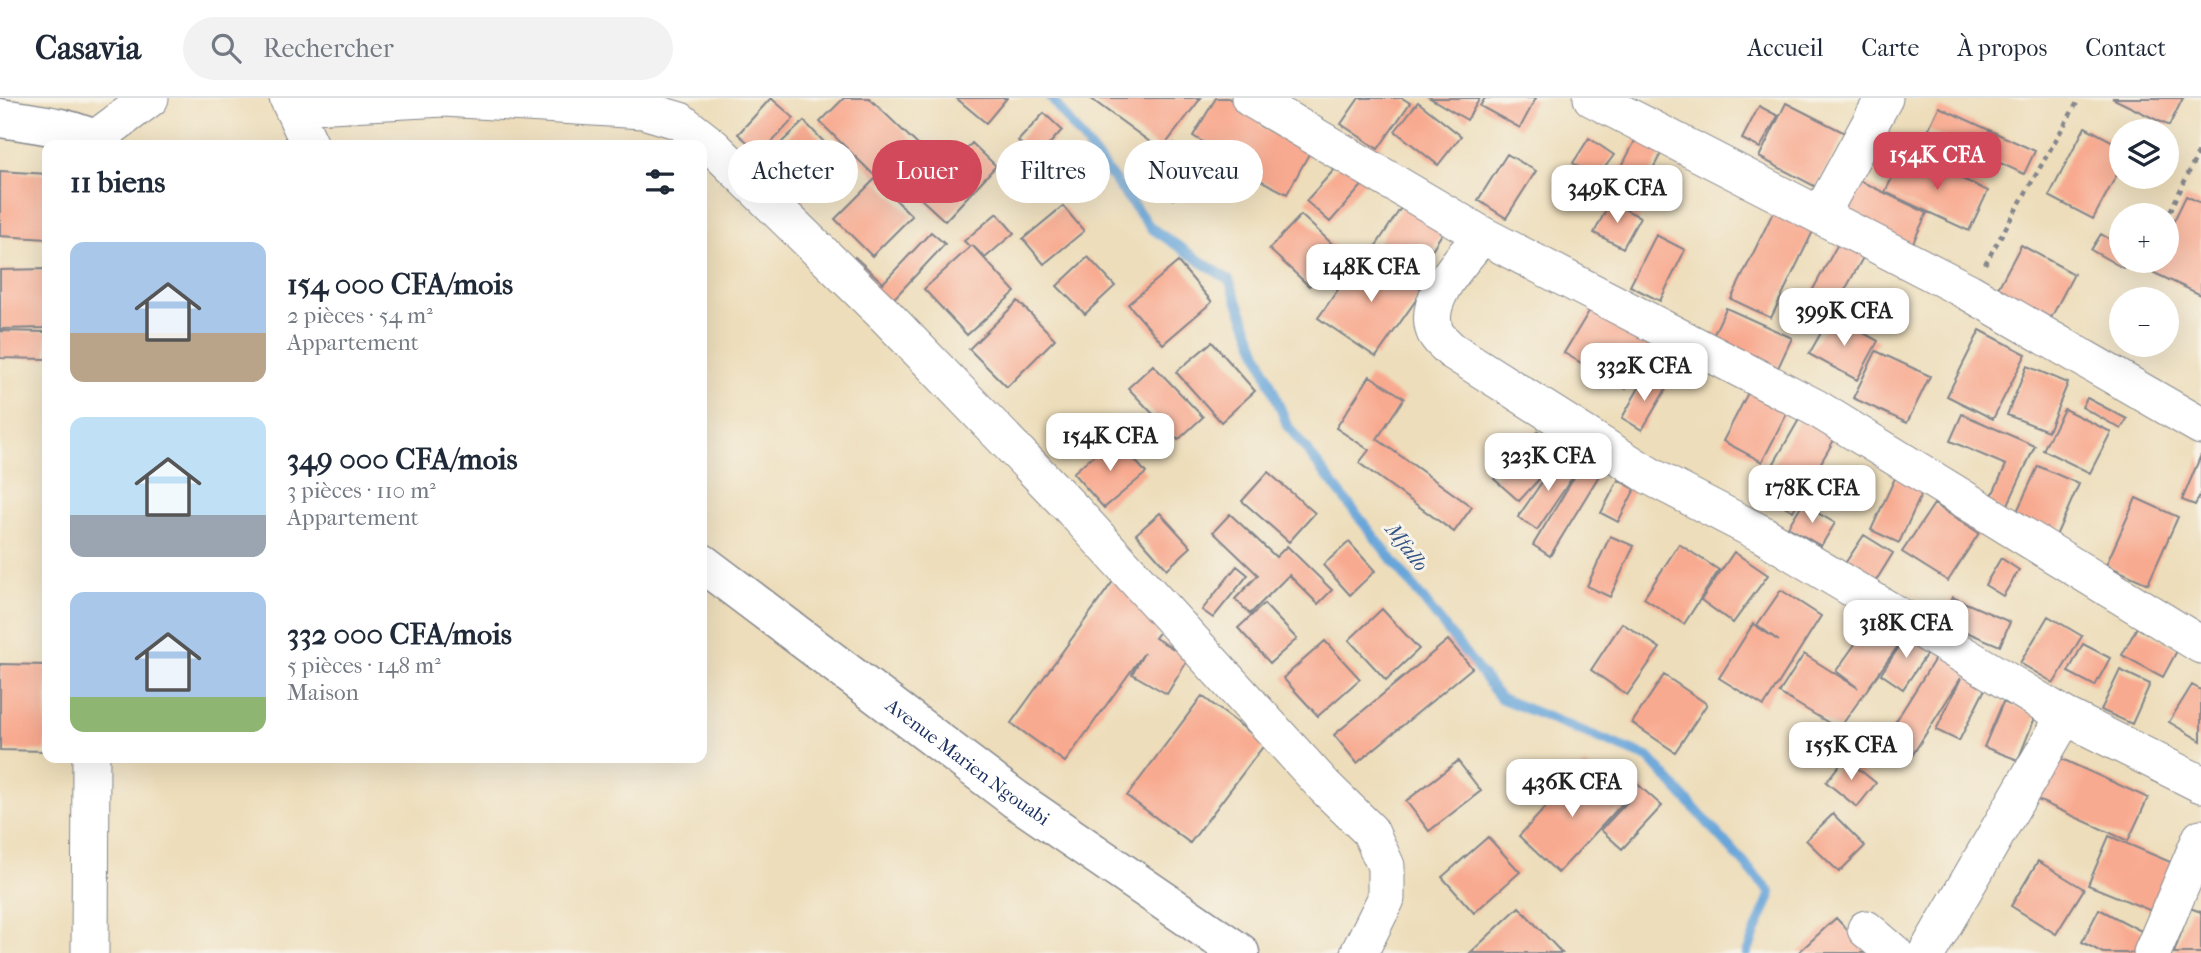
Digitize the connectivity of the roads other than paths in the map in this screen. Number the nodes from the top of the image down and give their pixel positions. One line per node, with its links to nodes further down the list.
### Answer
1 (150, 98): 8 (street)
2 (1250, 98): 13 (street)
3 (1592, 98): 12 (street)
4 (1884, 98): 12 (street)
5 (290, 102): 9 (street); 10 (street)
6 (0, 118): 7 (street)
7 (89, 140)
8 (102, 140)
9 (308, 140)
10 (704, 140)
11 (707, 142): 24 (street)
12 (1821, 214): 14 (street)
13 (1482, 235): 16 (street); 17 (street)
14 (2201, 426)
15 (707, 567): 23 (street, Avenue Marien Ngouabi)
16 (2201, 645)
17 (2065, 716): 19 (street); 26 (street)
18 (91, 763): 22 (street)
19 (2201, 784)
20 (2201, 838): 27 (street)
21 (1866, 929): 25 (street)
22 (90, 953)
23 (1240, 953)
24 (1359, 953)
25 (1895, 953)
26 (1927, 953)
27 (2152, 953)

